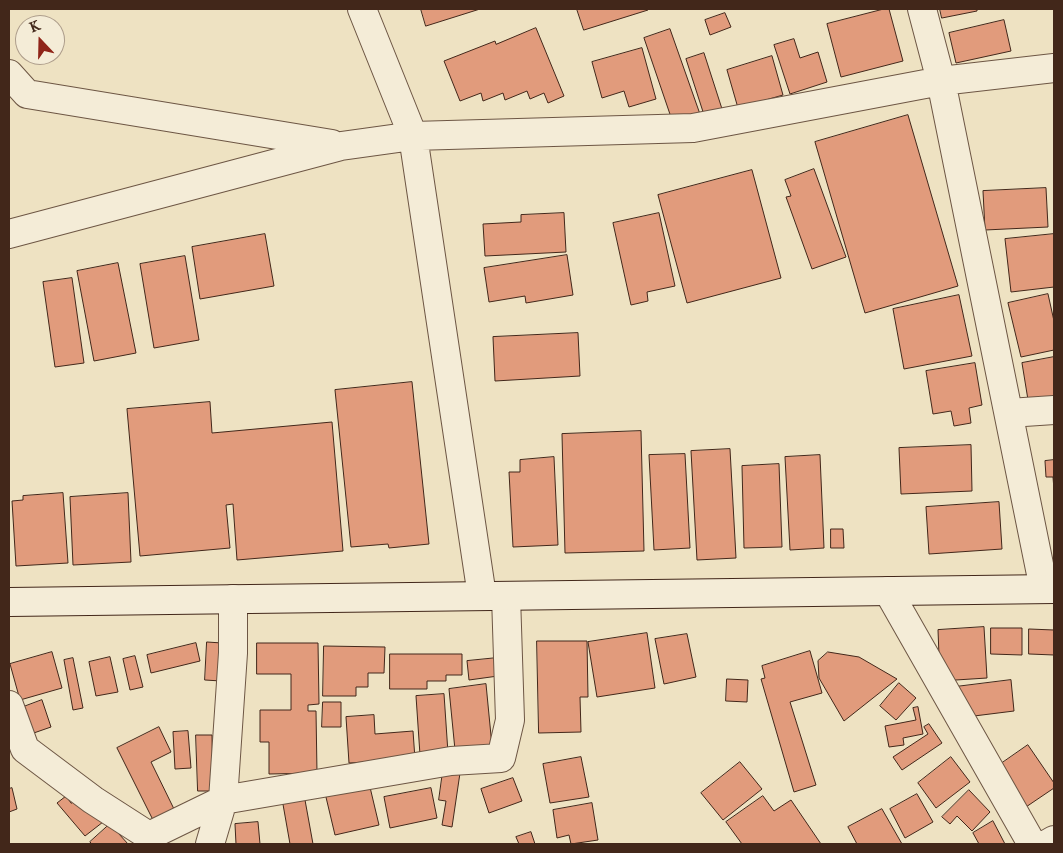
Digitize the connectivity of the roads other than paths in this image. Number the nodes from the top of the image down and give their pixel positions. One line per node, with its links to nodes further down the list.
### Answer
1 (362, 9): 6 (street)
2 (922, 9): 5 (street)
3 (1054, 68): 5 (street)
4 (9, 74): 7 (street)
5 (941, 81): 6 (street); 10 (street)
6 (413, 136): 7 (street); 13 (street)
7 (341, 146): 8 (street)
8 (9, 234)
9 (1054, 410): 10 (street)
10 (1009, 413): 11 (street)
11 (1049, 589): 12 (street)
12 (888, 591): 13 (street); 20 (street)
13 (494, 596): 14 (street); 17 (street)
14 (233, 600): 15 (street); 17 (street)
15 (9, 602)
16 (9, 705): 17 (street)
17 (223, 800): 19 (street)
18 (1054, 840): 21 (street)
19 (210, 844)
20 (1032, 844)
21 (1047, 844)

